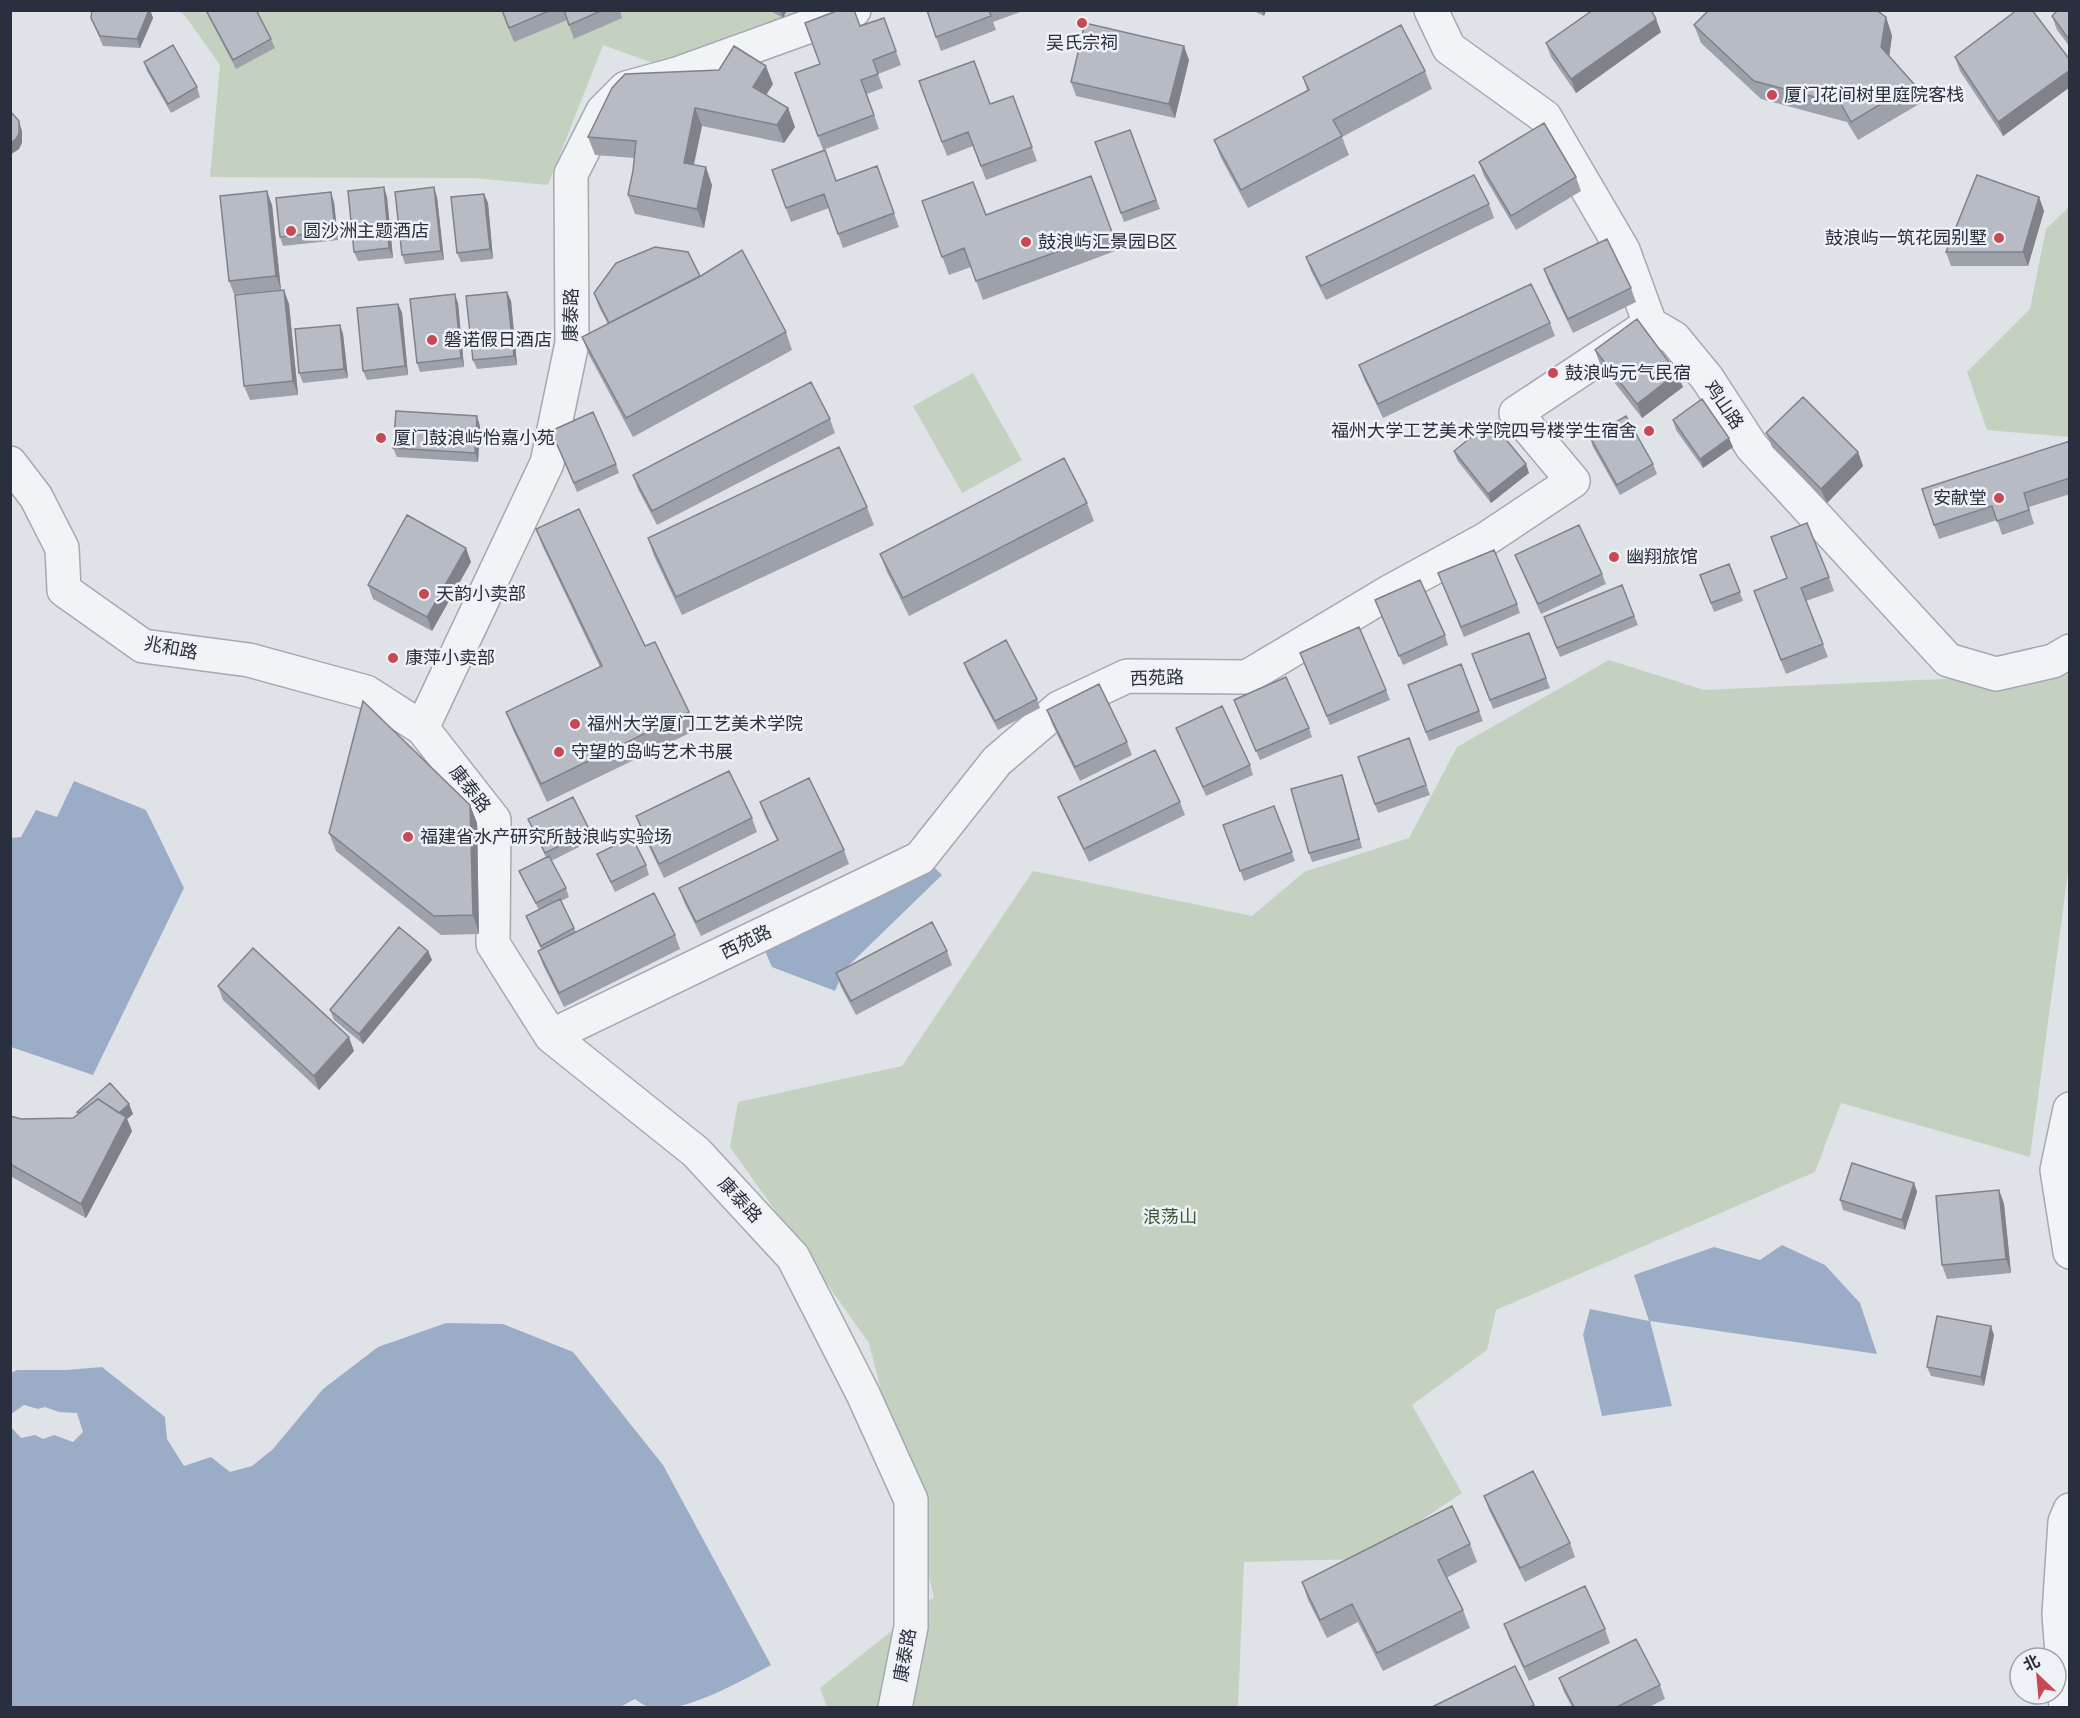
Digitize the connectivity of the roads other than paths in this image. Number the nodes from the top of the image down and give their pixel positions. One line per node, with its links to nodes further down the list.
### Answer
1 (854, 10): 6 (street, 康泰路)
2 (1431, 10): 3 (street)
3 (1650, 324): 5 (street, 鸡山路); 7 (street, 西苑路)
4 (10, 463): 6 (street, 兆和路)
5 (2070, 651)
6 (422, 728): 7 (street, 康泰路)
7 (551, 1036): 11 (street, 康泰路)
8 (2070, 1109): 9 (street)
9 (2070, 1252)
10 (2070, 1510): 12 (street)
11 (895, 1707)
12 (2066, 1707)

